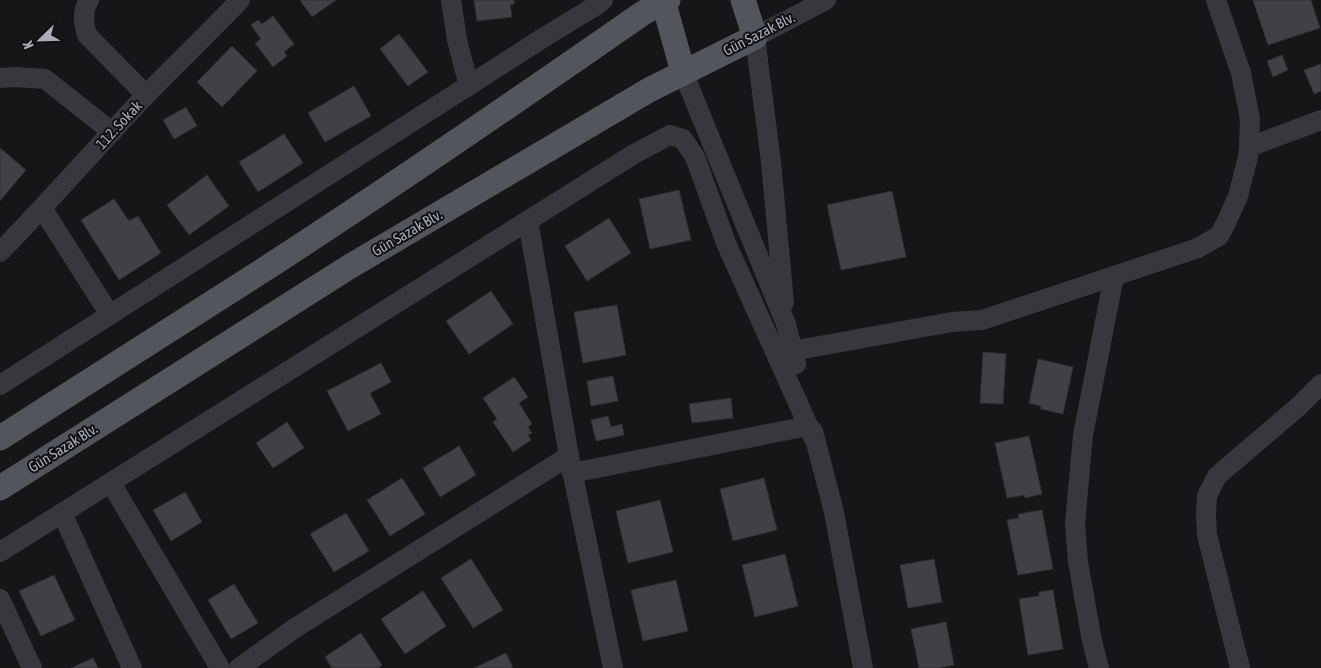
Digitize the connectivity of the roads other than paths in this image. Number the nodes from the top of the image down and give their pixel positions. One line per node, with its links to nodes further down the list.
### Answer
1 (89, 0): 13 (street)
2 (240, 0): 13 (street, 112. Sokak)
3 (451, 0): 12 (street)
4 (603, 0): 12 (street)
5 (743, 0): 9 (main road)
6 (826, 0): 9 (street, Gün Sazak Blv.)
7 (1216, 0): 16 (street)
8 (665, 1): 10 (main road); 27 (main road)
9 (754, 36): 10 (main road, Gün Sazak Blv.); 22 (street)
10 (683, 72): 22 (street); 30 (main road, Gün Sazak Blv.)
11 (0, 78): 15 (street)
12 (469, 86): 21 (street)
13 (146, 95): 15 (street, 112. Sokak)
14 (1321, 120): 16 (street)
15 (112, 132): 17 (street, 112. Sokak)
16 (1249, 147): 20 (street)
17 (42, 208): 19 (street, 112. Sokak); 21 (street)
18 (528, 220): 26 (street); 28 (street); 29 (street)
19 (0, 252)
20 (1114, 276): 23 (street); 40 (street)
21 (110, 315): 25 (street)
22 (786, 324): 23 (street)
23 (792, 351): 26 (street)
24 (1321, 384): 41 (street)
25 (0, 385)
26 (812, 434): 28 (street); 39 (street)
27 (0, 438)
28 (571, 464): 37 (street); 38 (street)
29 (111, 483): 31 (street); 36 (street)
30 (0, 488)
31 (62, 514): 32 (street); 35 (street)
32 (0, 552)
33 (0, 599): 34 (street)
34 (32, 668)
35 (132, 668)
36 (220, 668)
37 (239, 668)
38 (614, 668)
39 (863, 668)
40 (1099, 668)
41 (1240, 668)

